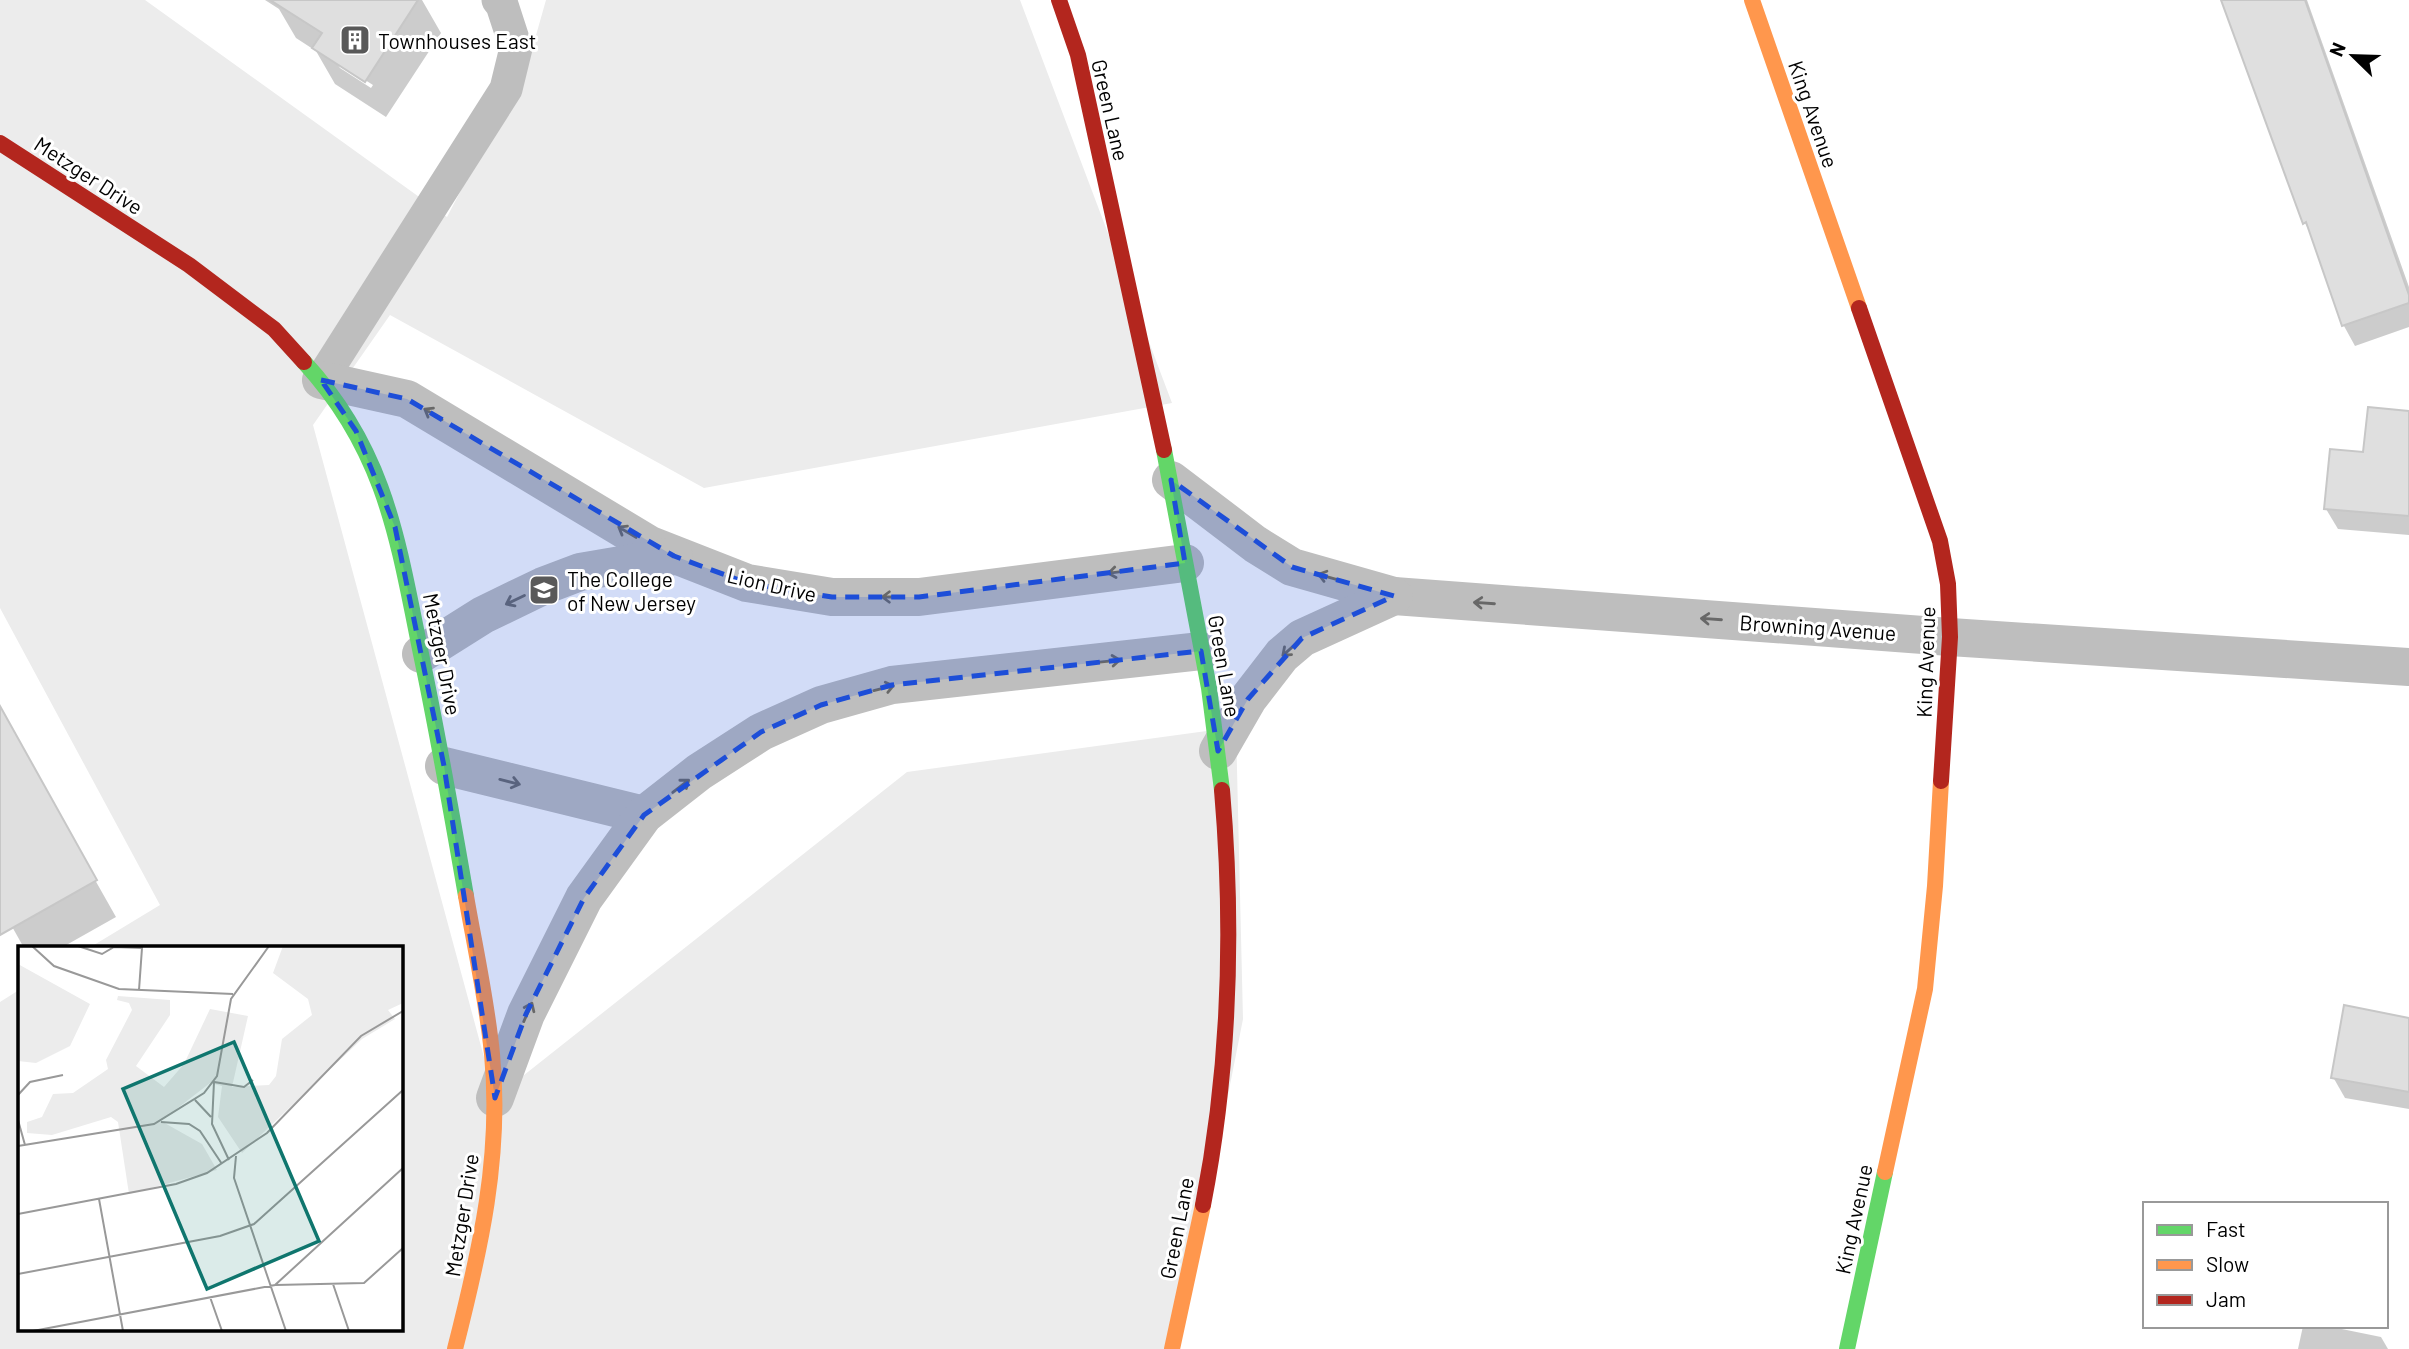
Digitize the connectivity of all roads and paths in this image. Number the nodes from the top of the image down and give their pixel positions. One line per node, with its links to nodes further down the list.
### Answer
1 (498, 0): 5 (lane)
2 (1059, 0): 6 (street, Green Lane)
3 (1752, 0): 10 (street, King Avenue)
4 (0, 143): 5 (street, Metzger Drive)
5 (321, 380): 7 (street, Lion Drive, one-way to 5); 12 (street, Metzger Drive)
6 (1171, 480): 8 (street, Green Lane); 9 (street, Browning Avenue, one-way to 6)
7 (674, 556): 8 (street, Lion Drive, one-way to 7); 12 (street, one-way to 12)
8 (1185, 564): 11 (street, Green Lane)
9 (1394, 596): 10 (street, Browning Avenue, one-way to 9); 14 (street, one-way to 14)
10 (1950, 637): 13 (street, Browning Avenue); 20 (street, King Avenue)
11 (1201, 651): 14 (street, Green Lane); 16 (street, one-way to 11)
12 (421, 654): 15 (street, Metzger Drive)
13 (2409, 667)
14 (1218, 751): 19 (street, Green Lane)
15 (444, 766): 16 (street, one-way to 16); 17 (street, Metzger Drive)
16 (645, 815): 17 (street, one-way to 16)
17 (495, 1098): 18 (street, Metzger Drive)
18 (455, 1349)
19 (1172, 1349)
20 (1847, 1349)

